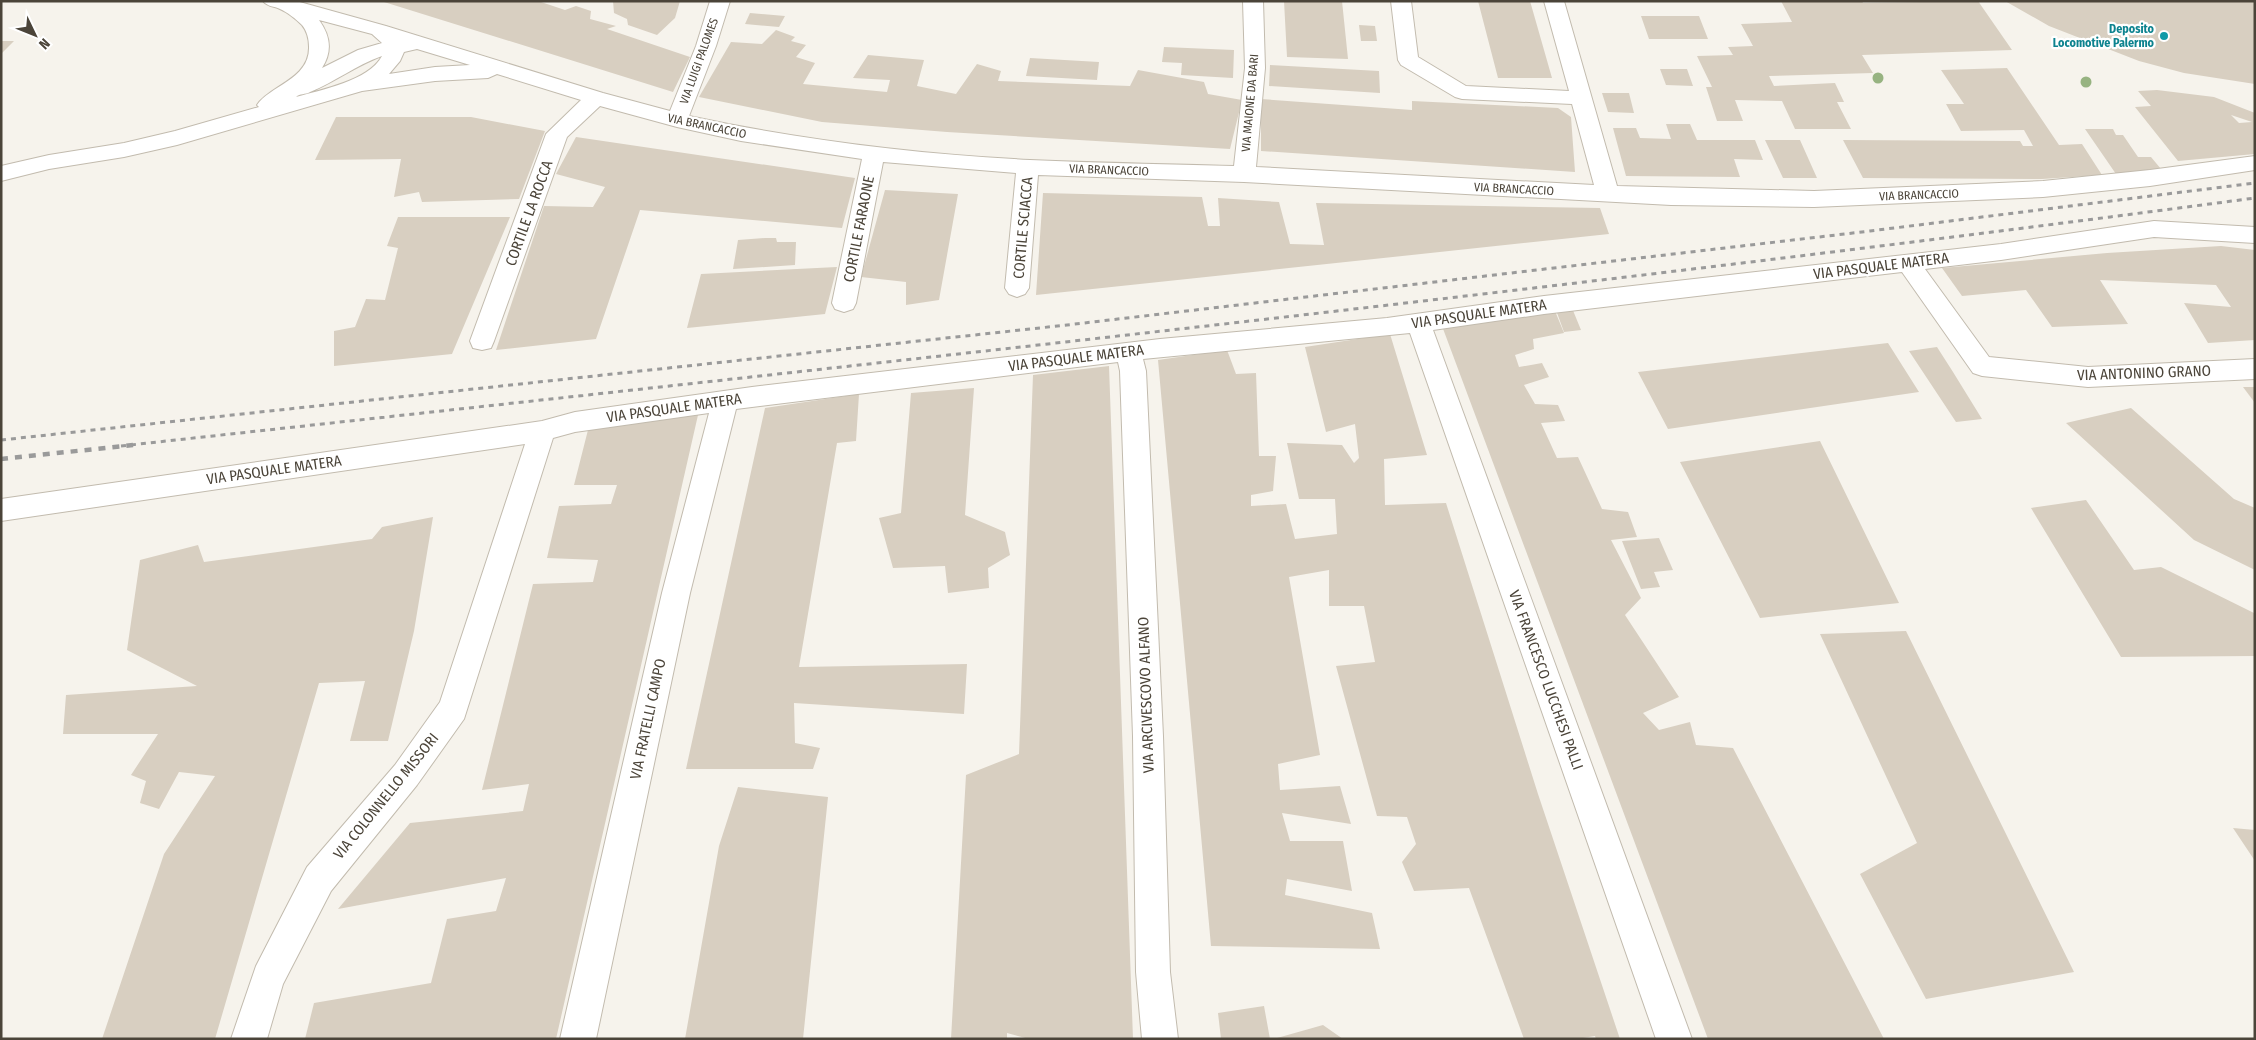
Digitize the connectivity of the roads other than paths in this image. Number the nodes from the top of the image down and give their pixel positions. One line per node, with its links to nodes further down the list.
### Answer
1 (720, 1): 14 (street, VIA LUIGI PALOMES)
2 (1253, 1): 22 (street, VIA MAIONE DA BARI)
3 (1402, 1): 12 (street)
4 (1554, 1): 12 (street)
5 (280, 3): 6 (street, VIA BRANCACCIO); 13 (street)
6 (379, 30): 7 (street); 8 (street, VIA BRANCACCIO)
7 (394, 46): 8 (street); 10 (street); 13 (street)
8 (436, 47): 9 (street, VIA BRANCACCIO)
9 (527, 76): 10 (street); 11 (street, VIA BRANCACCIO)
10 (351, 88): 15 (street)
11 (596, 98): 14 (street, VIA BRANCACCIO); 29 (street, CORTILE LA ROCCA)
12 (1581, 98): 23 (street)
13 (276, 100): 15 (street)
14 (676, 120): 16 (street, VIA BRANCACCIO)
15 (218, 126): 18 (street)
16 (874, 154): 20 (street, VIA BRANCACCIO); 27 (street, CORTILE FARAONE)
17 (1, 158): 18 (street)
18 (50, 162): 21 (street)
19 (2255, 163): 23 (street, VIA BRANCACCIO)
20 (1028, 167): 22 (street, VIA BRANCACCIO); 26 (street, CORTILE SCIACCA)
21 (1, 174)
22 (1244, 174): 23 (street, VIA BRANCACCIO)
23 (1608, 194)
24 (2255, 235): 25 (street, VIA PASQUALE MATERA)
25 (1908, 263): 28 (street, VIA PASQUALE MATERA); 31 (street, VIA ANTONINO GRANO)
26 (1017, 288)
27 (844, 303)
28 (1417, 323): 30 (street, VIA PASQUALE MATERA); 38 (street, VIA FRANCESCO LUCCHESI PALLI)
29 (482, 342)
30 (1128, 352): 32 (street, VIA PASQUALE MATERA); 37 (street, VIA ARCIVESCOVO ALFANO)
31 (2255, 369)
32 (725, 402): 33 (street, VIA PASQUALE MATERA); 36 (street, VIA FRATELLI CAMPO)
33 (542, 431): 34 (street, VIA PASQUALE MATERA); 35 (street, VIA COLONNELLO MISSORI)
34 (1, 510)
35 (249, 1039)
36 (578, 1039)
37 (1160, 1039)
38 (1674, 1039)

